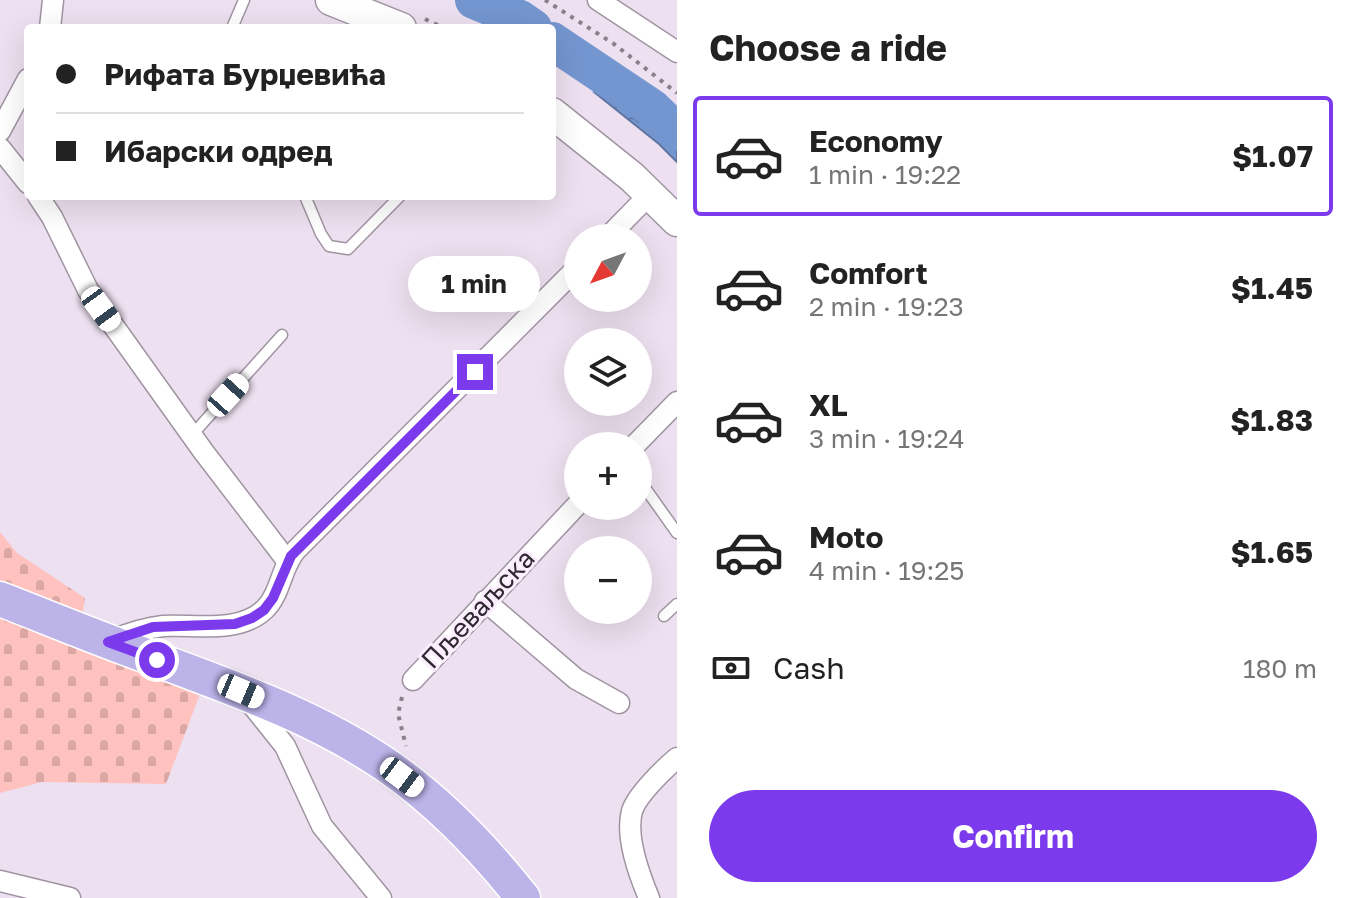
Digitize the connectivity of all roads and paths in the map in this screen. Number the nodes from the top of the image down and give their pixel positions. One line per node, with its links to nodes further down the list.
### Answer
1 (53, 0): 6 (street)
2 (244, 0): 7 (lane)
3 (331, 0): 8 (street)
4 (545, 0): 11 (path)
5 (598, 0): 9 (street)
6 (50, 24)
7 (234, 24)
8 (391, 24)
9 (677, 52)
10 (24, 86): 13 (street)
11 (677, 93)
12 (556, 116): 16 (street)
13 (0, 131)
14 (0, 148): 15 (street)
15 (24, 178)
16 (650, 194): 20 (street); 21 (street)
17 (41, 200): 26 (street)
18 (307, 200): 19 (lane)
19 (396, 200)
20 (677, 221)
21 (621, 224)
22 (564, 281): 30 (street)
23 (282, 335): 26 (lane)
24 (677, 402): 25 (street)
25 (648, 432)
26 (192, 435): 30 (street)
27 (652, 498): 29 (lane)
28 (564, 519): 32 (street, Пљеваљска)
29 (677, 533)
30 (288, 562): 35 (street)
31 (0, 599): 35 (main road)
32 (485, 601): 36 (street, Пљеваљска); 38 (street)
33 (677, 604): 34 (lane)
34 (664, 616)
35 (108, 642): 37 (main road)
36 (413, 680): 40 (path)
37 (241, 691): 40 (main road); 43 (street)
38 (619, 703)
39 (677, 758): 45 (street)
40 (416, 787): 44 (main road)
41 (0, 881): 42 (street)
42 (70, 898)
43 (381, 898)
44 (523, 898)
45 (649, 898)

